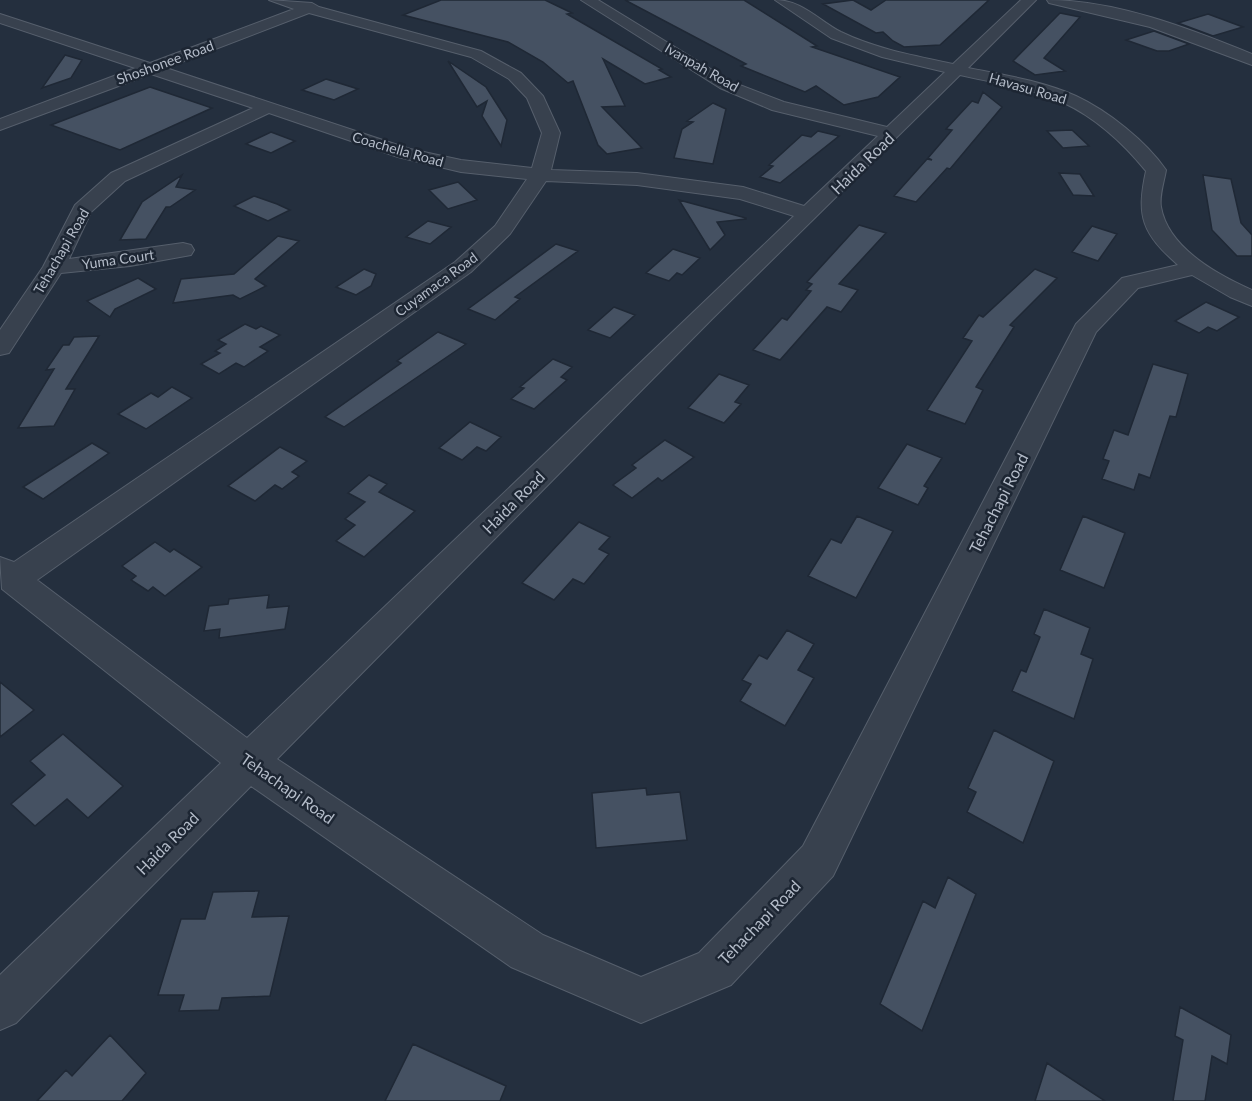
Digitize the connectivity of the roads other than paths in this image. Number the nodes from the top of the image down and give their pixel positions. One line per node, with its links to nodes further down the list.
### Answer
1 (276, 0): 7 (street, Cuyamaca Road)
2 (330, 0): 7 (street, Shoshonee Road)
3 (588, 0): 16 (street, Ivanpah Road)
4 (1029, 0): 13 (street, Haida Road)
5 (1054, 0): 11 (street)
6 (790, 1): 13 (street, Havasu Road)
7 (308, 8): 12 (street, Shoshonee Road); 17 (street, Cuyamaca Road)
8 (0, 18): 9 (street, Coachella Road)
9 (19, 24): 10 (street); 12 (street, Coachella Road)
10 (0, 30)
11 (1252, 60)
12 (149, 68): 14 (street, Coachella Road); 15 (street, Shoshonee Road)
13 (957, 69): 16 (street, Haida Road); 21 (street, Havasu Road)
14 (267, 108): 17 (street, Coachella Road); 20 (street, Tehachapi Road)
15 (0, 125)
16 (893, 134): 18 (street, Haida Road)
17 (540, 175): 18 (street, Coachella Road); 24 (street, Cuyamaca Road)
18 (809, 214): 25 (street, Haida Road)
19 (183, 250): 20 (street, Yuma Court)
20 (54, 267): 23 (street, Tehachapi Road)
21 (1196, 267): 22 (street, Havasu Road); 25 (street, Tehachapi Road)
22 (1252, 299)
23 (0, 348)
24 (7, 574): 25 (street, Tehachapi Road)
25 (249, 762): 26 (street, Haida Road)
26 (0, 1006)

